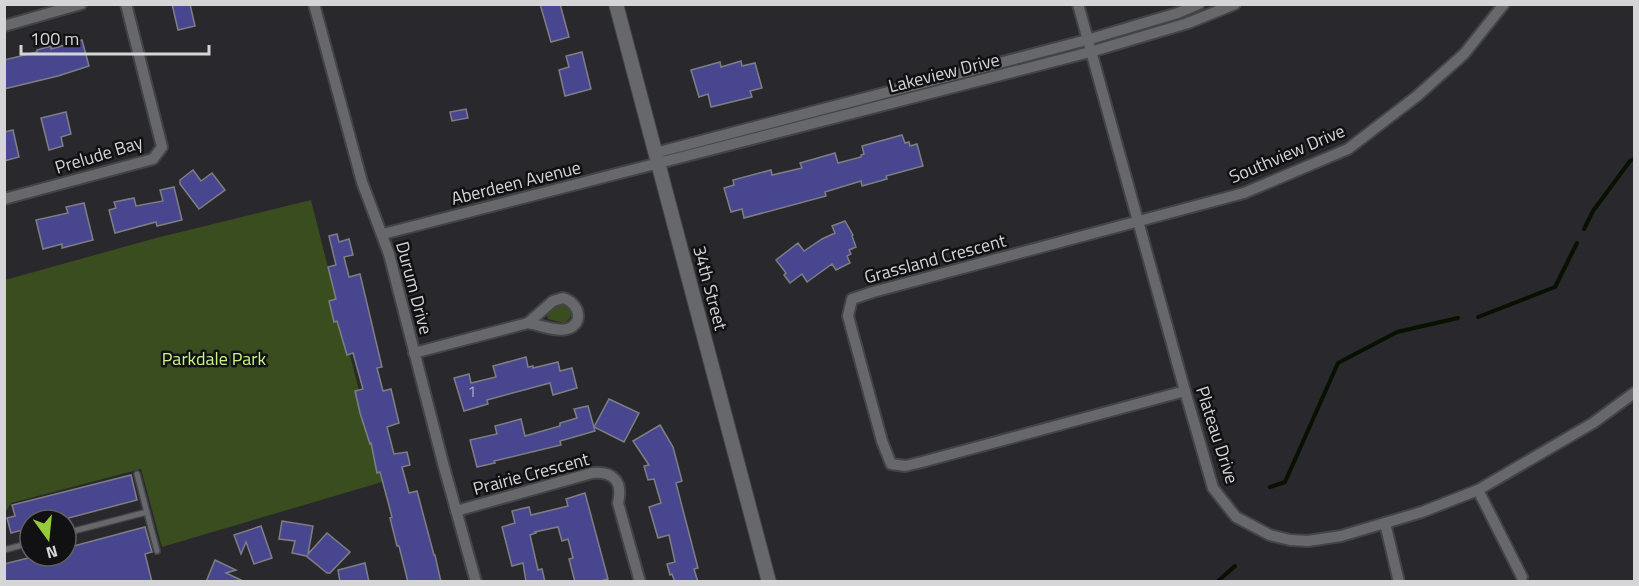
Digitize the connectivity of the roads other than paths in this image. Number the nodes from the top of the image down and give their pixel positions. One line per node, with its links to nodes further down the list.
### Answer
1 (81, 4): 9 (street)
2 (126, 4): 13 (street, Prelude Bay)
3 (314, 4): 15 (street, Durum Drive)
4 (616, 4): 12 (street, 34th Street)
5 (1078, 4): 10 (street, Plateau Drive)
6 (1199, 4): 10 (street, Lakeview Drive)
7 (1235, 4): 11 (street, Lakeview Drive)
8 (1504, 4): 14 (street, Southview Drive)
9 (4, 26)
10 (1087, 40): 11 (street, Plateau Drive); 12 (street, Lakeview Drive)
11 (1090, 52): 12 (street, Lakeview Drive); 14 (street, Plateau Drive)
12 (657, 158): 15 (street, Aberdeen Avenue); 30 (street, 34th Street)
13 (4, 199)
14 (1138, 221): 18 (street, Plateau Drive); 18 (street, Grassland Crescent)
15 (383, 234): 17 (street, Durum Drive)
16 (528, 323): 17 (street)
17 (414, 353): 22 (street, Durum Drive)
18 (1185, 392): 24 (street, Plateau Drive)
19 (1635, 393): 21 (street, Plateau Drive)
20 (137, 474): 23 (lane)
21 (1478, 490): 24 (street, Plateau Drive); 27 (street)
22 (456, 511): 28 (street, Durum Drive); 29 (street, Prairie Crescent)
23 (147, 512): 25 (lane); 26 (lane)
24 (1385, 524): 31 (street)
25 (78, 530)
26 (157, 551)
27 (1522, 577)
28 (476, 582)
29 (640, 582)
30 (769, 582)
31 (1399, 582)

